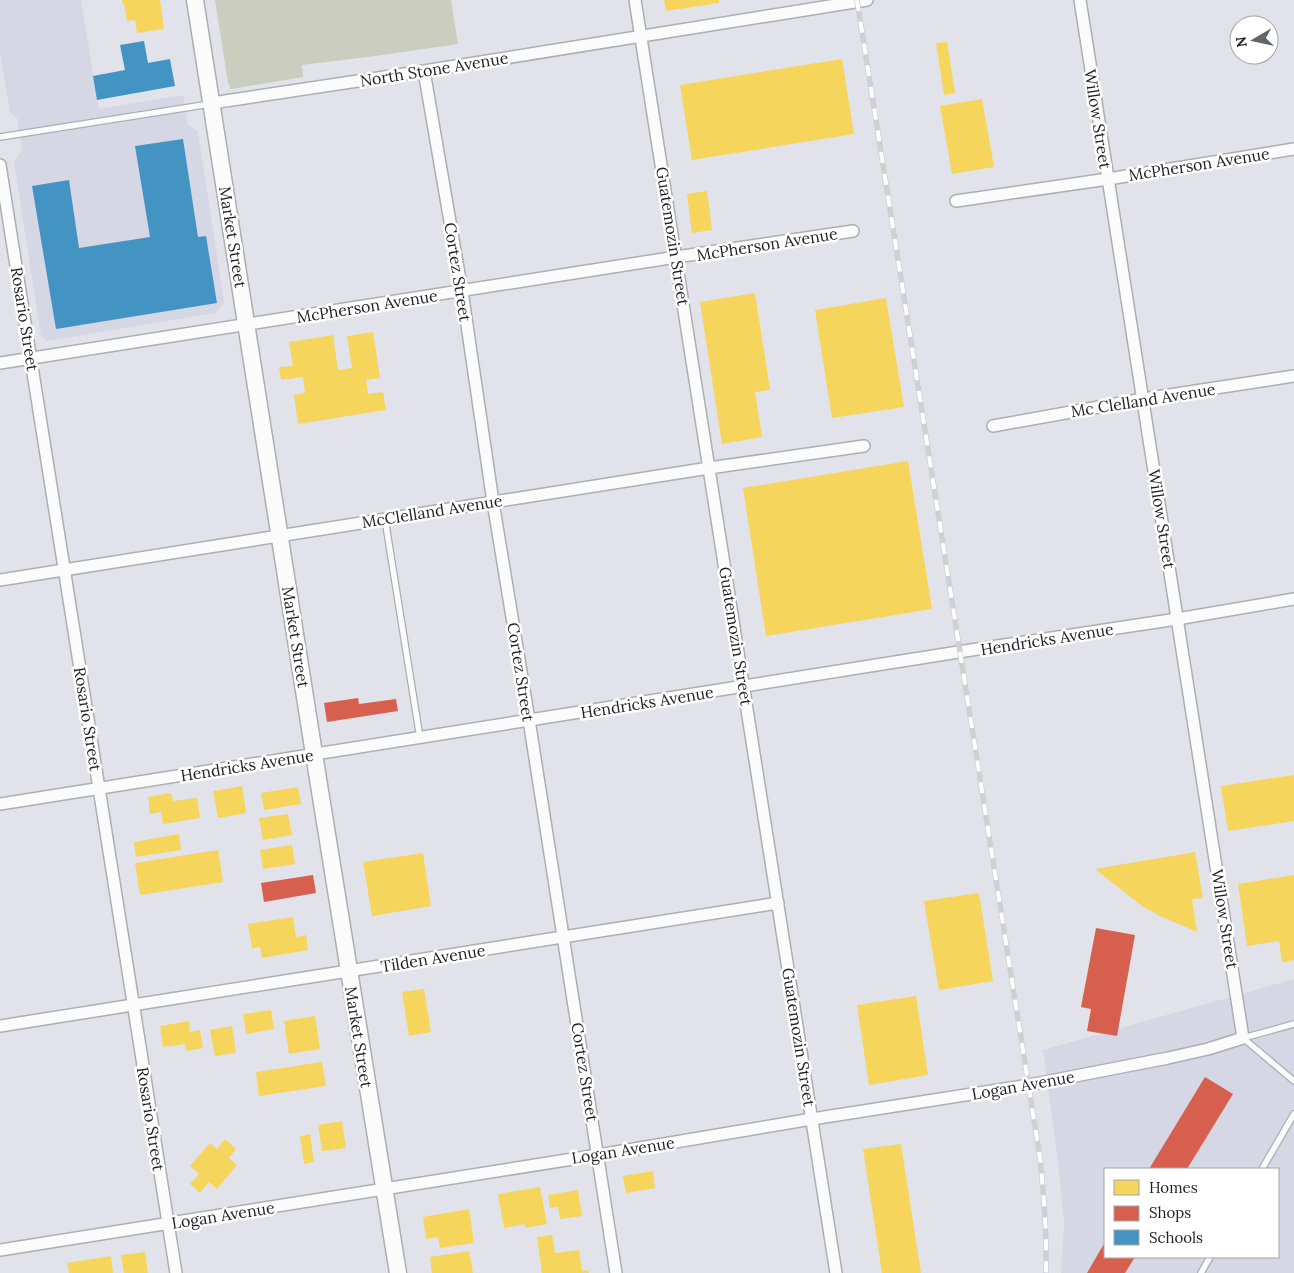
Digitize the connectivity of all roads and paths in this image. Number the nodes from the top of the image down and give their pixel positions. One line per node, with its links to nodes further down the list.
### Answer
1 (195, 0): 7 (street, Market Street)
2 (635, 0): 5 (street, Guatemozin Street)
3 (867, 0): 5 (street, North Stone Avenue)
4 (1080, 0): 11 (street, Willow Street)
5 (641, 37): 6 (street, North Stone Avenue); 14 (street, Guatemozin Street)
6 (424, 71): 7 (street, North Stone Avenue); 15 (street, Cortez Street)
7 (212, 103): 8 (lane, North Stone Avenue); 16 (street, Market Street)
8 (0, 137)
9 (1294, 149): 11 (street, McPherson Avenue)
10 (0, 165): 17 (street, Rosario Street)
11 (1108, 179): 12 (street, McPherson Avenue); 20 (street, Willow Street)
12 (956, 201)
13 (853, 231): 14 (street, McPherson Avenue)
14 (676, 257): 15 (street, McPherson Avenue); 23 (street, Guatemozin Street)
15 (462, 291): 16 (street, McPherson Avenue); 24 (street, Cortez Street)
16 (246, 325): 17 (street, McPherson Avenue); 26 (street, Market Street)
17 (31, 358): 18 (street, McPherson Avenue); 27 (street, Rosario Street)
18 (0, 363)
19 (1294, 376): 20 (street, Mc Clelland Avenue)
20 (1143, 400): 21 (street, Mc Clelland Avenue); 30 (street, Willow Street)
21 (992, 426)
22 (864, 446): 23 (street, McClelland Avenue)
23 (709, 468): 24 (street, McClelland Avenue); 31 (street, Guatemozin Street)
24 (493, 502): 25 (street, McClelland Avenue); 32 (street, Cortez Street)
25 (385, 519): 26 (street, McClelland Avenue); 33 (lane)
26 (280, 535): 27 (street, McClelland Avenue); 34 (street, Market Street)
27 (64, 570): 28 (street, McClelland Avenue); 35 (street, Rosario Street)
28 (0, 580)
29 (1294, 599): 30 (street, Hendricks Avenue)
30 (1178, 619): 31 (street, Hendricks Avenue); 43 (street, Willow Street)
31 (744, 687): 32 (street, Hendricks Avenue); 37 (street, Guatemozin Street)
32 (529, 720): 33 (street, Hendricks Avenue); 38 (street, Cortez Street)
33 (420, 738): 34 (street, Hendricks Avenue)
34 (314, 754): 35 (street, Hendricks Avenue); 39 (street, Market Street)
35 (99, 788): 36 (street, Hendricks Avenue); 40 (street, Rosario Street)
36 (0, 804)
37 (778, 903): 38 (street, Tilden Avenue); 46 (street, Guatemozin Street)
38 (563, 938): 39 (street, Tilden Avenue); 47 (street, Cortez Street)
39 (349, 972): 40 (street, Tilden Avenue); 49 (street, Market Street)
40 (134, 1005): 42 (street, Tilden Avenue); 50 (street, Rosario Street)
41 (1294, 1024): 43 (lane)
42 (0, 1026)
43 (1243, 1038): 44 (lane); 46 (street, Logan Avenue)
44 (1294, 1081)
45 (1294, 1114): 48 (lane)
46 (812, 1119): 47 (street, Logan Avenue); 56 (street, Guatemozin Street)
47 (598, 1155): 49 (street, Logan Avenue); 55 (street, Cortez Street)
48 (1263, 1168)
49 (384, 1188): 50 (street, Logan Avenue); 54 (street, Market Street)
50 (168, 1224): 51 (street, Logan Avenue); 53 (street, Rosario Street)
51 (0, 1250)
52 (1209, 1258): 57 (lane)
53 (176, 1273)
54 (398, 1273)
55 (616, 1273)
56 (836, 1273)
57 (1200, 1273)

